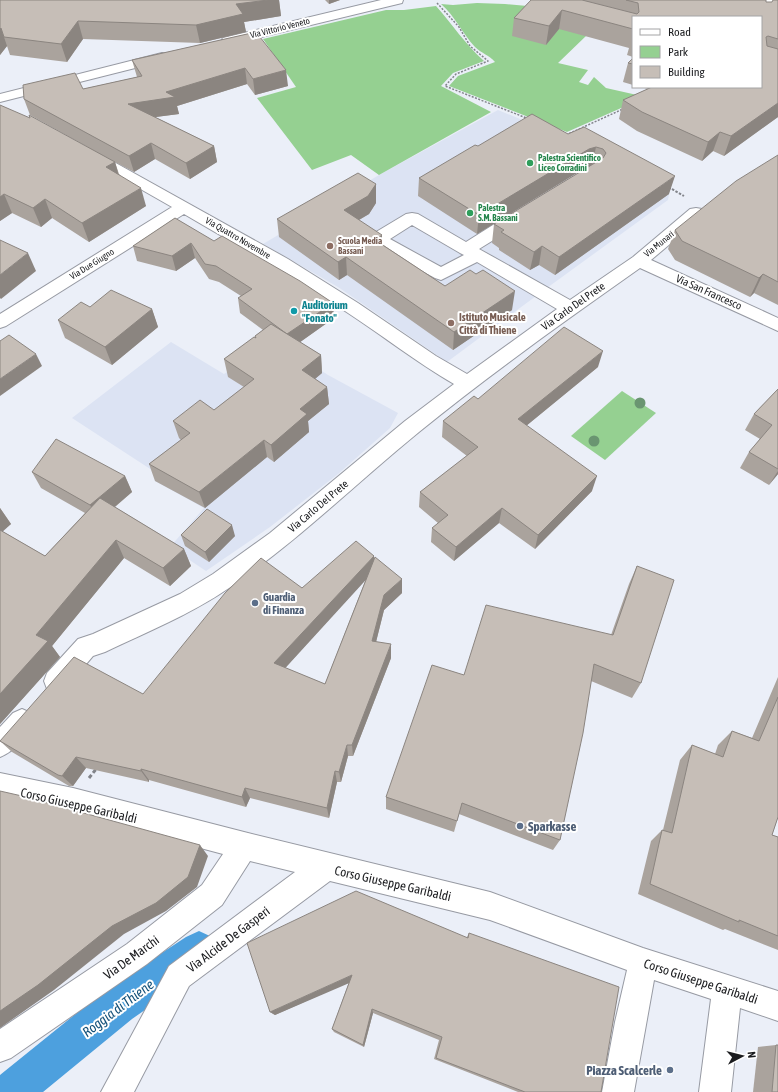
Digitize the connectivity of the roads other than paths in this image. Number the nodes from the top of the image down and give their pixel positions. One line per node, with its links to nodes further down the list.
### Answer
1 (397, 0): 4 (street, Via Vittorio Veneto)
2 (771, 0): 3 (street)
3 (760, 16)
4 (218, 44)
5 (172, 55): 6 (street)
6 (3, 104)
7 (76, 147): 9 (street, Via Quattro Novembre)
8 (706, 205): 12 (street, Via Munari)
9 (184, 207): 14 (street, Via Due Giugno); 16 (street, Via Quattro Novembre)
10 (532, 208): 11 (street)
11 (471, 252): 11 (street); 13 (street)
12 (639, 261): 13 (street, Via Carlo Del Prete); 15 (street, Via San Francesco)
13 (570, 308): 16 (street, Via Carlo Del Prete)
14 (0, 322)
15 (778, 325)
16 (467, 383): 17 (street, Via Carlo Del Prete)
17 (0, 746)
18 (0, 786): 19 (street, Corso Giuseppe Garibaldi)
19 (244, 846): 20 (street, Corso Giuseppe Garibaldi); 24 (street, Via De Marchi)
20 (325, 867): 21 (street, Corso Giuseppe Garibaldi); 25 (street, Via Alcide De Gasperi)
21 (643, 962): 22 (street, Corso Giuseppe Garibaldi); 26 (street)
22 (727, 989): 23 (street, Corso Giuseppe Garibaldi); 27 (street)
23 (778, 1006)
24 (0, 1047)
25 (116, 1092)
26 (618, 1092)
27 (715, 1092)

